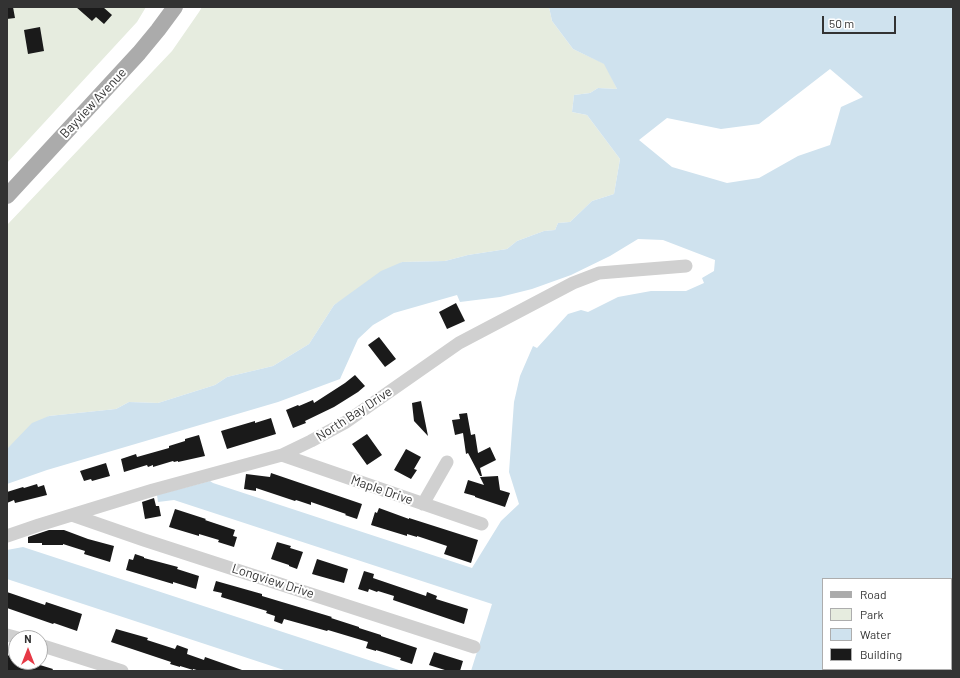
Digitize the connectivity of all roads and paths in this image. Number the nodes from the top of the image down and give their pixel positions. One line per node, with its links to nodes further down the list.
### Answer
1 (175, 7): 2 (main road, Bayview Avenue)
2 (7, 196)
3 (686, 266): 4 (street, North Bay Drive)
4 (282, 455): 6 (street, Maple Drive); 7 (street, North Bay Drive)
5 (447, 462): 6 (street)
6 (423, 504): 8 (street, Maple Drive)
7 (72, 514): 9 (street, North Bay Drive); 10 (street, Longview Drive)
8 (482, 524)
9 (7, 536)
10 (474, 647)
11 (48, 648): 12 (street)
12 (122, 671)

